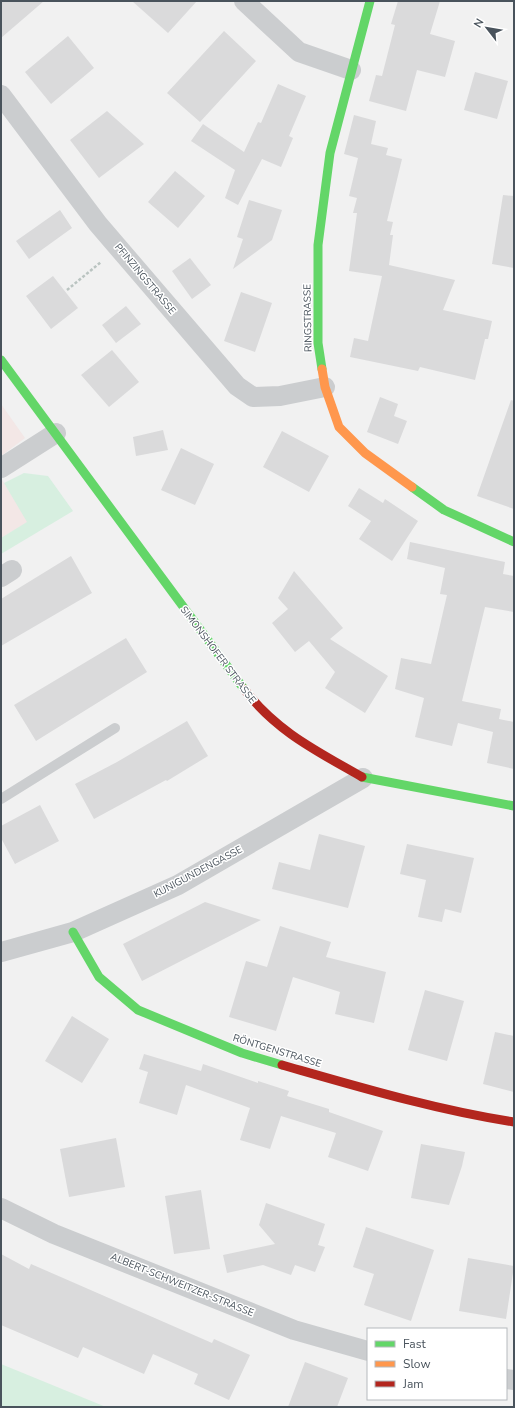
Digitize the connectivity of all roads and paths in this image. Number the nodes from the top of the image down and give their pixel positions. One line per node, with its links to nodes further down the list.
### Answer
1 (244, 1): 3 (street)
2 (370, 1): 3 (street, RINGSTRASSE)
3 (350, 70): 8 (street, RINGSTRASSE)
4 (1, 95): 5 (street, PFINZINGSTRASSE)
5 (119, 248): 6 (path); 8 (street, PFINZINGSTRASSE)
6 (67, 290)
7 (1, 360): 9 (street, SIMONSHOFER STRASSE)
8 (325, 387): 11 (street, RINGSTRASSE)
9 (56, 433): 10 (street); 13 (street, SIMONSHOFER STRASSE)
10 (1, 468)
11 (514, 542)
12 (115, 728): 14 (lane)
13 (362, 778): 15 (street, SIMONSHOFER STRASSE); 16 (street, KUNIGUNDENGASSE)
14 (1, 798)
15 (514, 806)
16 (73, 932): 17 (street, KUNIGUNDENGASSE); 18 (street, RÖNTGENSTRASSE)
17 (3, 947)
18 (514, 1122)
19 (1, 1208): 20 (street, ALBERT-SCHWEITZER-STRASSE)
20 (367, 1351)

